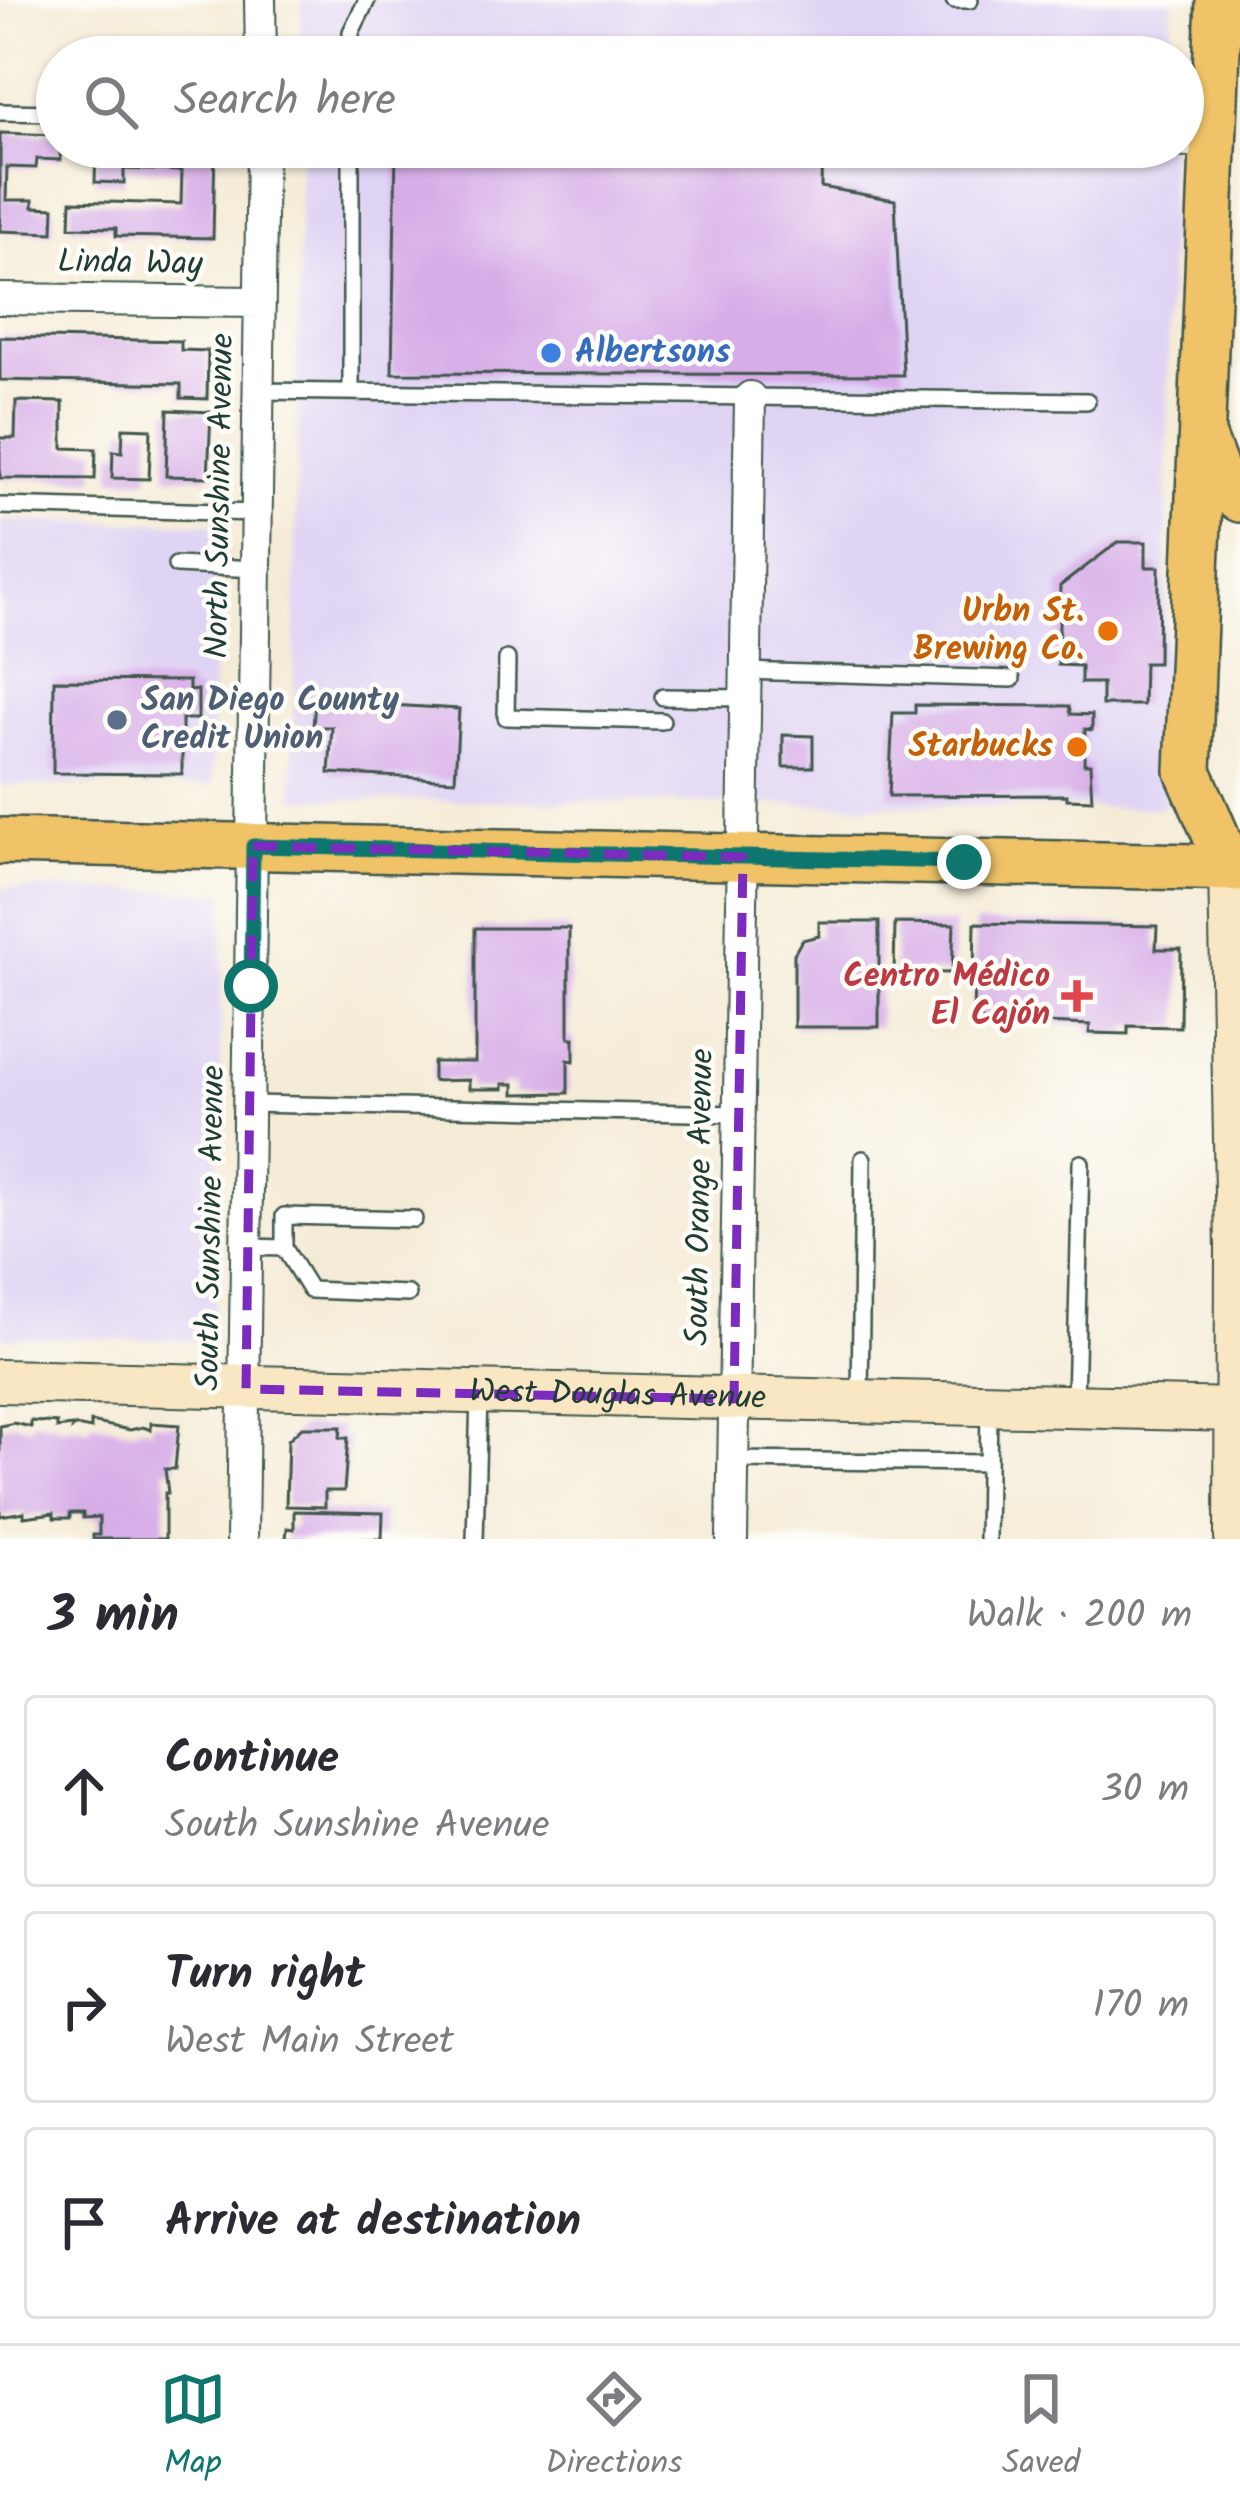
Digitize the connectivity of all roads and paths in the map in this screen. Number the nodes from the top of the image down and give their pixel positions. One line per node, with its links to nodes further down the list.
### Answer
1 (260, 0): 6 (street)
2 (367, 0): 7 (lane)
3 (954, 0): 4 (lane)
4 (970, 0)
5 (1219, 0): 10 (main road)
6 (261, 36)
7 (351, 36)
8 (0, 112): 9 (lane)
9 (36, 113)
10 (1225, 150): 19 (main road)
11 (262, 168): 14 (street, North Sunshine Avenue)
12 (351, 168): 16 (lane)
13 (0, 299): 14 (street, Linda Way)
14 (259, 302): 15 (street, North Sunshine Avenue)
15 (259, 391): 16 (lane); 22 (street, North Sunshine Avenue)
16 (351, 392): 17 (lane)
17 (750, 397): 18 (lane); 27 (street, South Orange Avenue)
18 (1087, 401)
19 (1200, 428): 20 (main road); 32 (main road)
20 (1240, 499)
21 (0, 506): 22 (lane)
22 (258, 513): 24 (street, North Sunshine Avenue)
23 (176, 565): 24 (lane)
24 (257, 569): 31 (street, North Sunshine Avenue)
25 (507, 658): 29 (lane)
26 (1012, 679): 27 (lane)
27 (746, 685): 28 (lane); 33 (street, South Orange Avenue)
28 (662, 697)
29 (662, 721)
30 (0, 841): 31 (main road)
31 (253, 846): 33 (main road); 34 (street, South Sunshine Avenue)
32 (1237, 855): 33 (main road); 36 (street)
33 (743, 857): 35 (street, South Orange Avenue)
34 (250, 1104): 35 (lane); 40 (street, South Sunshine Avenue)
35 (739, 1114): 46 (street, South Orange Avenue)
36 (1237, 1125): 50 (street)
37 (863, 1159): 47 (lane)
38 (1081, 1163): 49 (lane)
39 (414, 1219): 41 (lane)
40 (248, 1247): 41 (lane); 44 (street, South Sunshine Avenue)
41 (284, 1248): 42 (lane)
42 (408, 1294)
43 (0, 1381): 44 (street, West Douglas Avenue)
44 (246, 1389): 45 (street, West Douglas Avenue); 53 (street, South Sunshine Avenue)
45 (479, 1393): 46 (street, West Douglas Avenue); 54 (lane)
46 (734, 1399): 47 (street, West Douglas Avenue); 51 (street, South Orange Avenue)
47 (860, 1401): 48 (street, West Douglas Avenue)
48 (989, 1403): 49 (street, West Douglas Avenue); 52 (lane)
49 (1075, 1406): 50 (street, West Douglas Avenue)
50 (1238, 1410): 57 (street)
51 (733, 1460): 52 (lane); 55 (street, South Orange Avenue)
52 (988, 1463): 56 (lane)
53 (242, 1539)
54 (475, 1539)
55 (732, 1539)
56 (987, 1539)
57 (1236, 1539)

